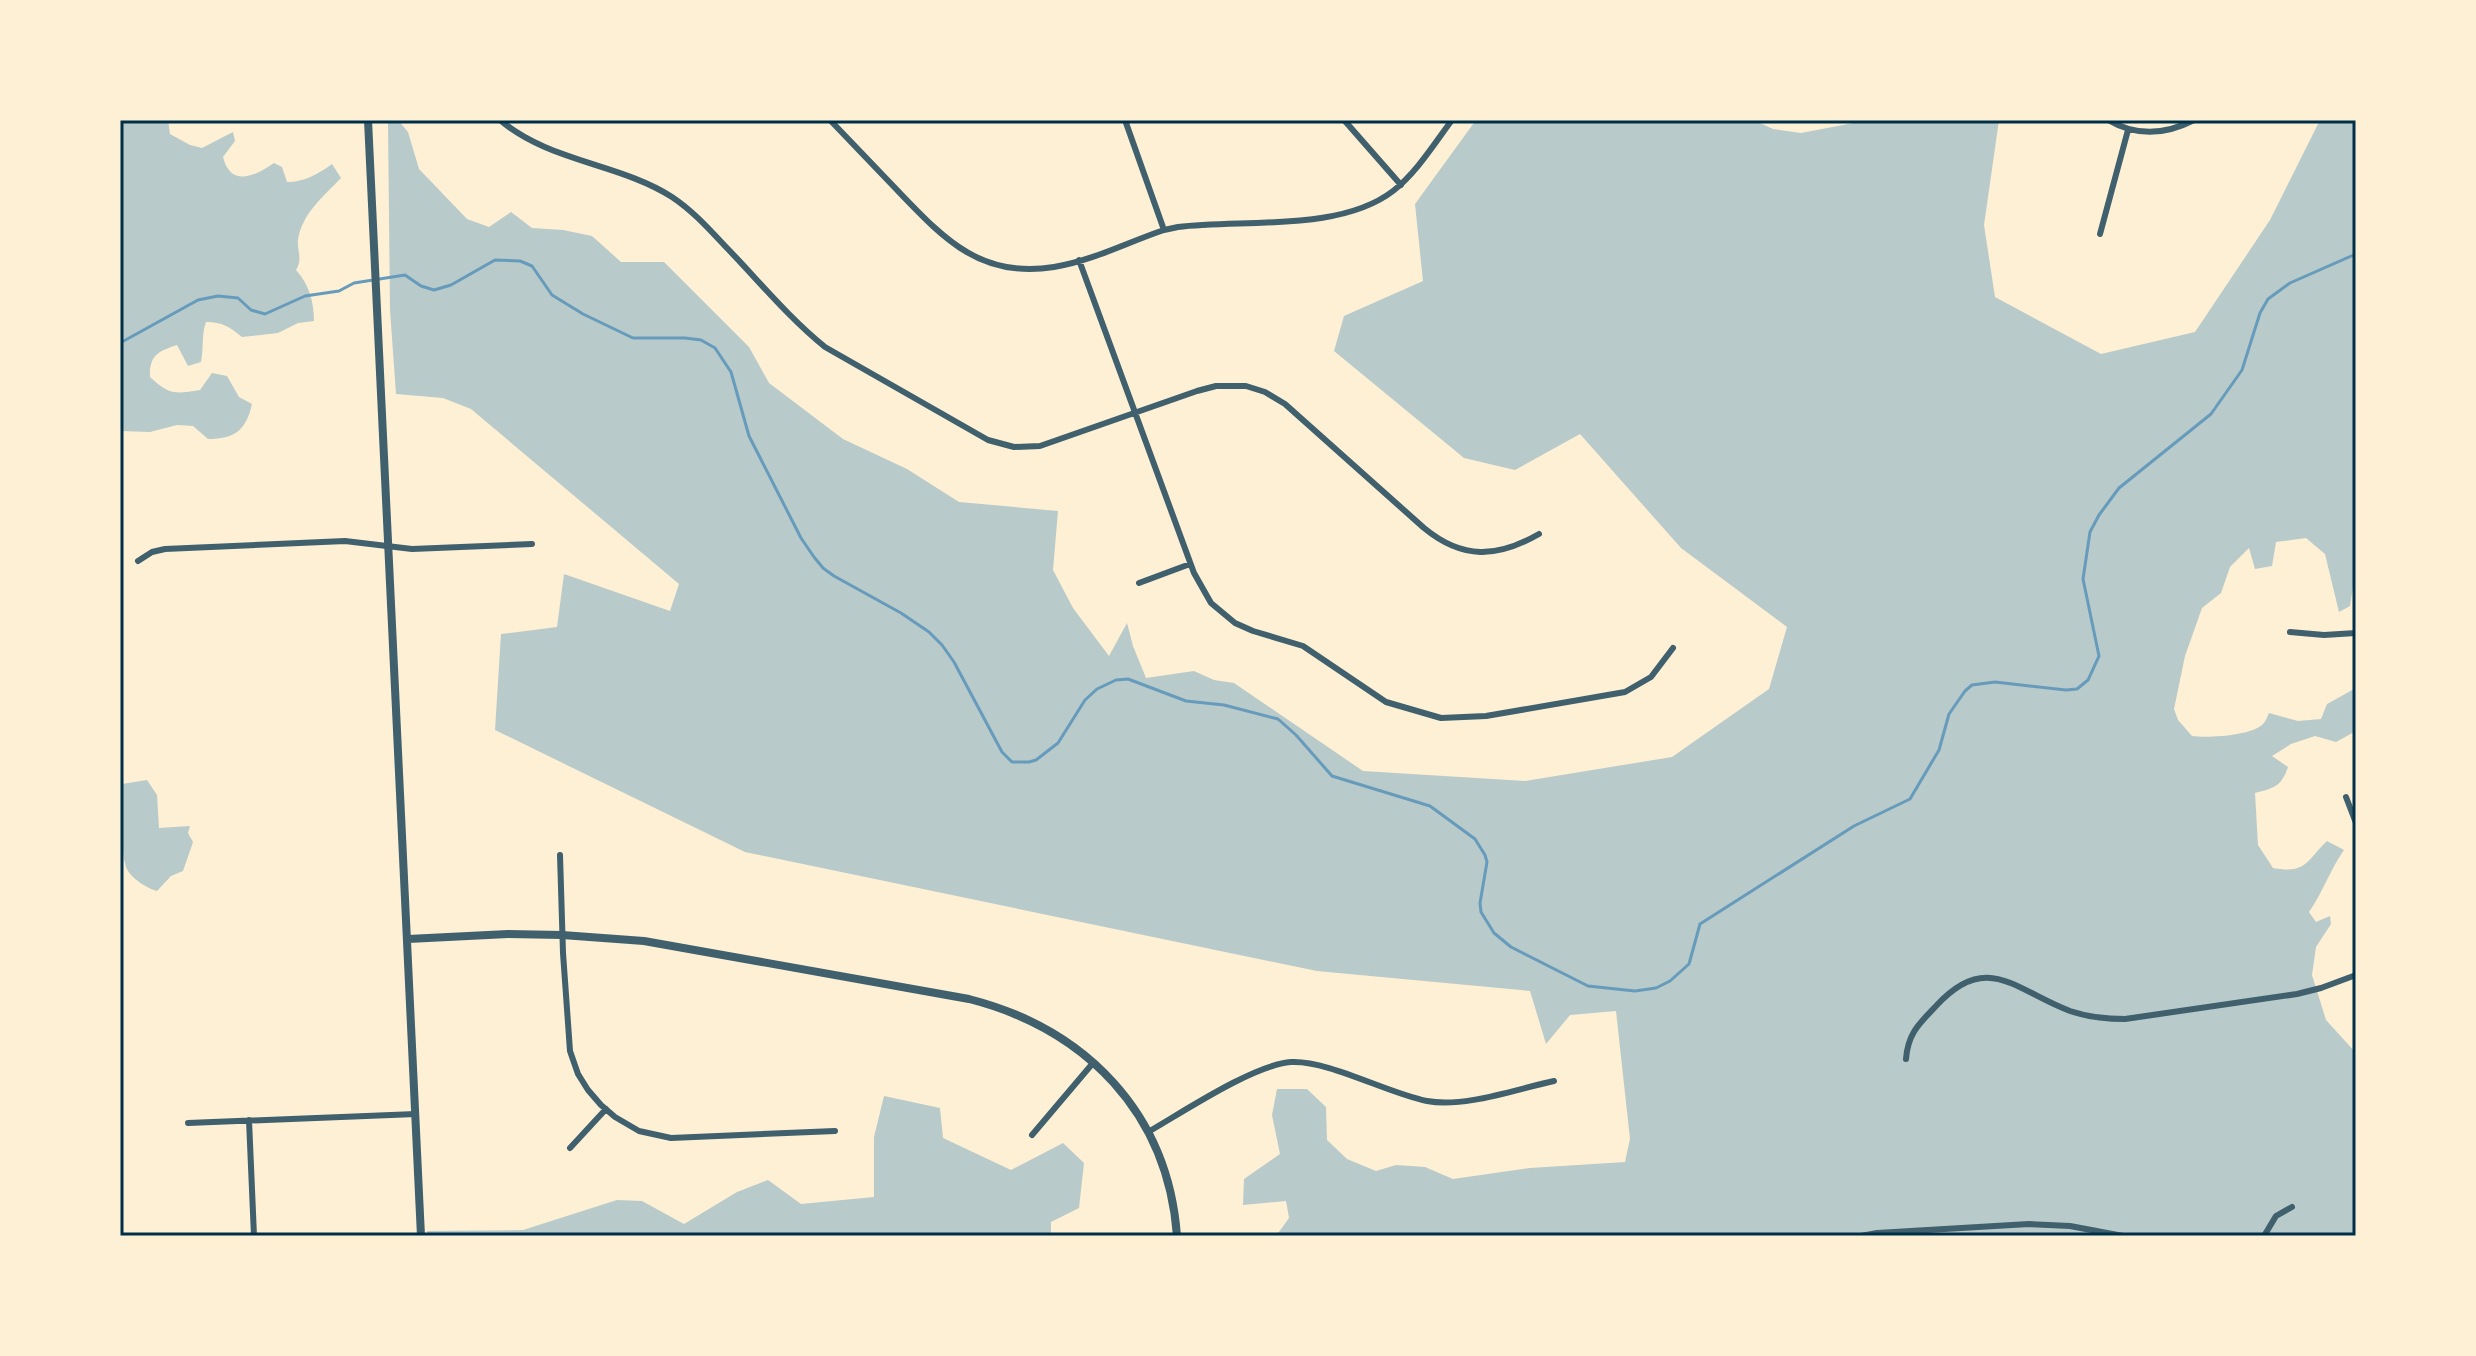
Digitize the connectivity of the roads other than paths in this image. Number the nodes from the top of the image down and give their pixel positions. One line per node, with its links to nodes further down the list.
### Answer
1 (368, 120): 17 (street)
2 (500, 120): 14 (street)
3 (830, 120): 13 (street)
4 (1125, 120): 11 (street)
5 (1344, 120): 10 (street)
6 (1452, 120): 10 (street)
7 (2108, 120): 9 (street)
8 (2194, 120): 9 (street)
9 (2128, 130): 12 (street)
10 (1401, 185): 11 (street)
11 (1164, 230): 13 (street)
12 (2100, 234)
13 (1079, 260): 14 (street)
14 (1135, 413): 15 (street); 19 (street)
15 (1539, 534)
16 (532, 544): 17 (street)
17 (389, 547): 18 (street); 28 (street)
18 (138, 561)
19 (1190, 564): 20 (street); 23 (street)
20 (1139, 583)
21 (2290, 632): 22 (street)
22 (2356, 633)
23 (1673, 648)
24 (2346, 797): 25 (street)
25 (2356, 823)
26 (560, 855): 27 (street)
27 (562, 935): 28 (street); 31 (street); 33 (street)
28 (408, 939): 34 (street)
29 (2356, 975): 30 (street)
30 (1906, 1059)
31 (1093, 1063): 38 (street); 39 (street)
32 (1554, 1081): 38 (street)
33 (606, 1109): 37 (street); 40 (street)
34 (416, 1114): 35 (street); 44 (street)
35 (249, 1120): 36 (street); 43 (street)
36 (188, 1123)
37 (835, 1131)
38 (1148, 1132): 45 (street)
39 (1032, 1135)
40 (570, 1148)
41 (2292, 1207): 48 (street)
42 (1887, 1234): 46 (street); 47 (street)
43 (254, 1236)
44 (421, 1236)
45 (1177, 1236)
46 (1861, 1236)
47 (2123, 1236)
48 (2264, 1236)

